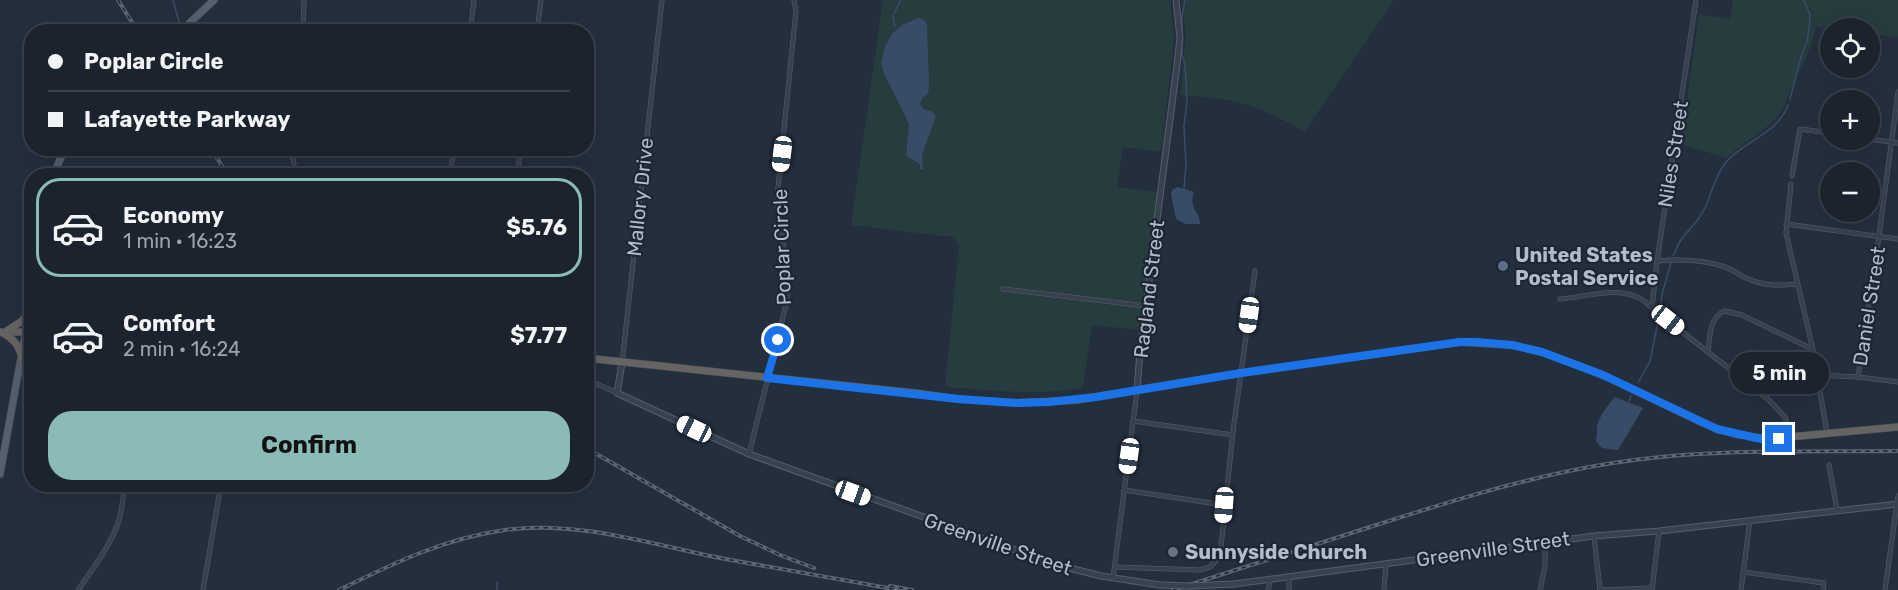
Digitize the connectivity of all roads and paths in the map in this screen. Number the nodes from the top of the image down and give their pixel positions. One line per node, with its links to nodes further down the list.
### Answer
1 (214, 0): 9 (main road)
2 (304, 0): 10 (street)
3 (474, 0): 11 (street)
4 (541, 0): 12 (street)
5 (662, 0): 41 (street, Mallory Drive)
6 (794, 0): 45 (street, Poplar Circle)
7 (1176, 0): 30 (street, Ragland Street)
8 (1696, 0): 25 (street, Niles Street)
9 (188, 24)
10 (303, 24)
11 (471, 24)
12 (538, 24)
13 (1898, 92): 16 (street, Daniel Street)
14 (1820, 132): 20 (street)
15 (1880, 140): 16 (street)
16 (1891, 142): 17 (street); 23 (street, Daniel Street)
17 (1898, 143)
18 (292, 156): 19 (street)
19 (294, 163)
20 (1792, 176)
21 (1791, 184): 22 (street)
22 (1786, 224): 23 (street); 27 (street)
23 (1880, 236): 24 (street); 44 (street, Daniel Street)
24 (1898, 238)
25 (1657, 261): 27 (street); 31 (street, Niles Street)
26 (1255, 271): 42 (street)
27 (1797, 284): 36 (street)
28 (1003, 289): 30 (street)
29 (1560, 298): 31 (street)
30 (1146, 306): 49 (street, Ragland Street)
31 (1652, 308): 38 (street)
32 (24, 320): 33 (highway)
33 (2, 332): 34 (highway); 39 (highway)
34 (24, 332)
35 (24, 348): 39 (main road)
36 (1813, 350): 38 (street); 43 (street)
37 (24, 351): 39 (highway)
38 (1708, 352): 48 (street)
39 (22, 354): 59 (main road)
40 (594, 359): 41 (highway)
41 (622, 363): 45 (highway); 51 (street, Mallory Drive)
42 (1241, 373): 49 (highway); 55 (street); 56 (highway)
43 (1817, 375): 44 (street); 54 (street)
44 (1858, 377): 46 (street)
45 (767, 378): 49 (highway); 57 (street, Poplar Circle)
46 (1898, 382)
47 (594, 383): 51 (street, Greenville Street)
48 (1751, 384): 50 (street); 56 (street)
49 (1137, 391): 52 (street, Ragland Street)
50 (1747, 392)
51 (617, 393): 57 (street, Greenville Street)
52 (1133, 421): 55 (street); 60 (street, Ragland Street)
53 (1898, 428): 54 (highway)
54 (1827, 433): 56 (highway)
55 (1233, 435): 65 (street)
56 (1792, 438)
57 (749, 454): 75 (street, Greenville Street)
58 (1830, 465): 66 (street)
59 (0, 474)
60 (1124, 490): 65 (street); 72 (street, Ragland Street)
61 (123, 492): 78 (street)
62 (220, 492): 79 (street)
63 (1898, 496): 64 (street)
64 (1897, 504): 66 (street, Greenville Street); 87 (street)
65 (1224, 505): 72 (street)
66 (1837, 510): 67 (street, Greenville Street)
67 (1750, 520): 68 (street, Greenville Street); 73 (street)
68 (1659, 531): 69 (street, Greenville Street); 77 (street)
69 (1594, 536): 70 (street, Greenville Street); 84 (street)
70 (1545, 542): 71 (street, Greenville Street); 83 (street)
71 (1386, 564): 74 (street, Greenville Street); 82 (street)
72 (1115, 567): 75 (street, Ragland Street)
73 (1743, 572): 85 (street); 86 (street)
74 (1289, 578): 76 (street, Greenville Street); 81 (street)
75 (1113, 579): 76 (street, Greenville Street, bridge)
76 (1270, 581): 80 (street)
77 (1652, 589): 84 (street)
78 (78, 590)
79 (203, 590)
80 (1268, 590)
81 (1289, 590)
82 (1384, 590)
83 (1540, 590)
84 (1600, 590)
85 (1741, 590)
86 (1823, 590)
87 (1885, 590)

